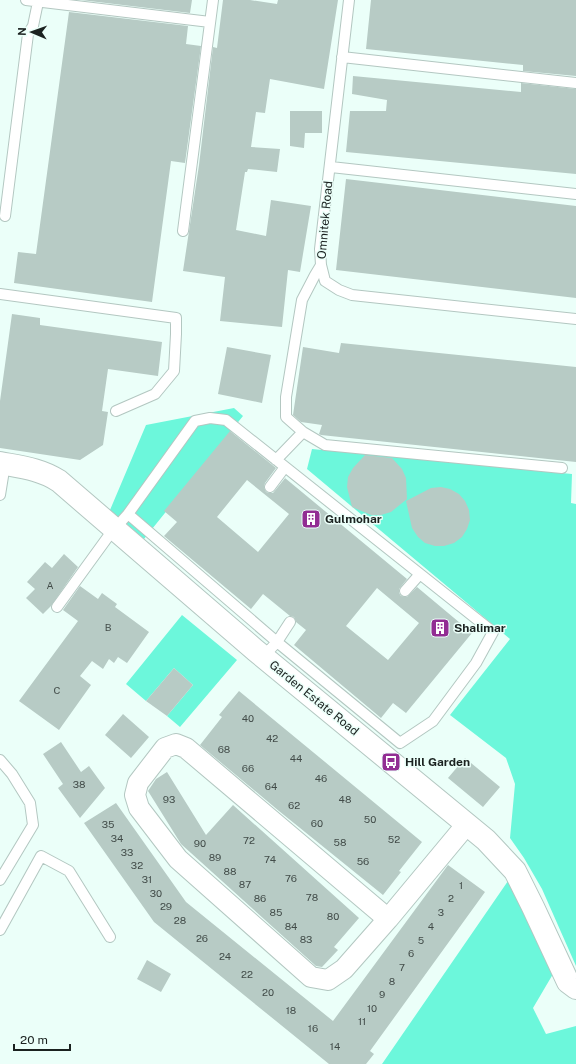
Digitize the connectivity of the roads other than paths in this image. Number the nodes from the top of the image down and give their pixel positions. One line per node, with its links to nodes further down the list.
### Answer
1 (26, 0): 4 (lane)
2 (213, 0): 5 (lane)
3 (349, 0): 6 (lane, Omnitek Road)
4 (38, 2): 5 (lane); 10 (lane)
5 (210, 22): 11 (lane)
6 (342, 57): 7 (lane); 8 (lane, Omnitek Road)
7 (576, 83)
8 (331, 167): 9 (lane); 12 (lane, Omnitek Road)
9 (576, 194)
10 (5, 216)
11 (183, 231)
12 (321, 266): 14 (lane, Omnitek Road); 16 (lane)
13 (0, 294): 15 (lane)
14 (576, 319)
15 (116, 411)
16 (303, 432): 17 (lane); 20 (lane)
17 (276, 460): 19 (lane); 23 (lane)
18 (2, 463): 22 (lane); 23 (street, Garden Estate Road)
19 (285, 467): 21 (lane); 24 (lane)
20 (562, 468)
21 (270, 487)
22 (0, 494)
23 (121, 521): 26 (lane); 28 (street, Garden Estate Road)
24 (420, 574): 25 (lane); 28 (lane)
25 (405, 591)
26 (57, 607)
27 (290, 622): 28 (lane)
28 (270, 649): 30 (street, Garden Estate Road)
29 (0, 760): 31 (lane)
30 (467, 824): 32 (street); 35 (street, Garden Estate Road)
31 (0, 880)
32 (388, 919): 32 (street)
33 (0, 930): 34 (lane)
34 (110, 936)
35 (576, 988)

